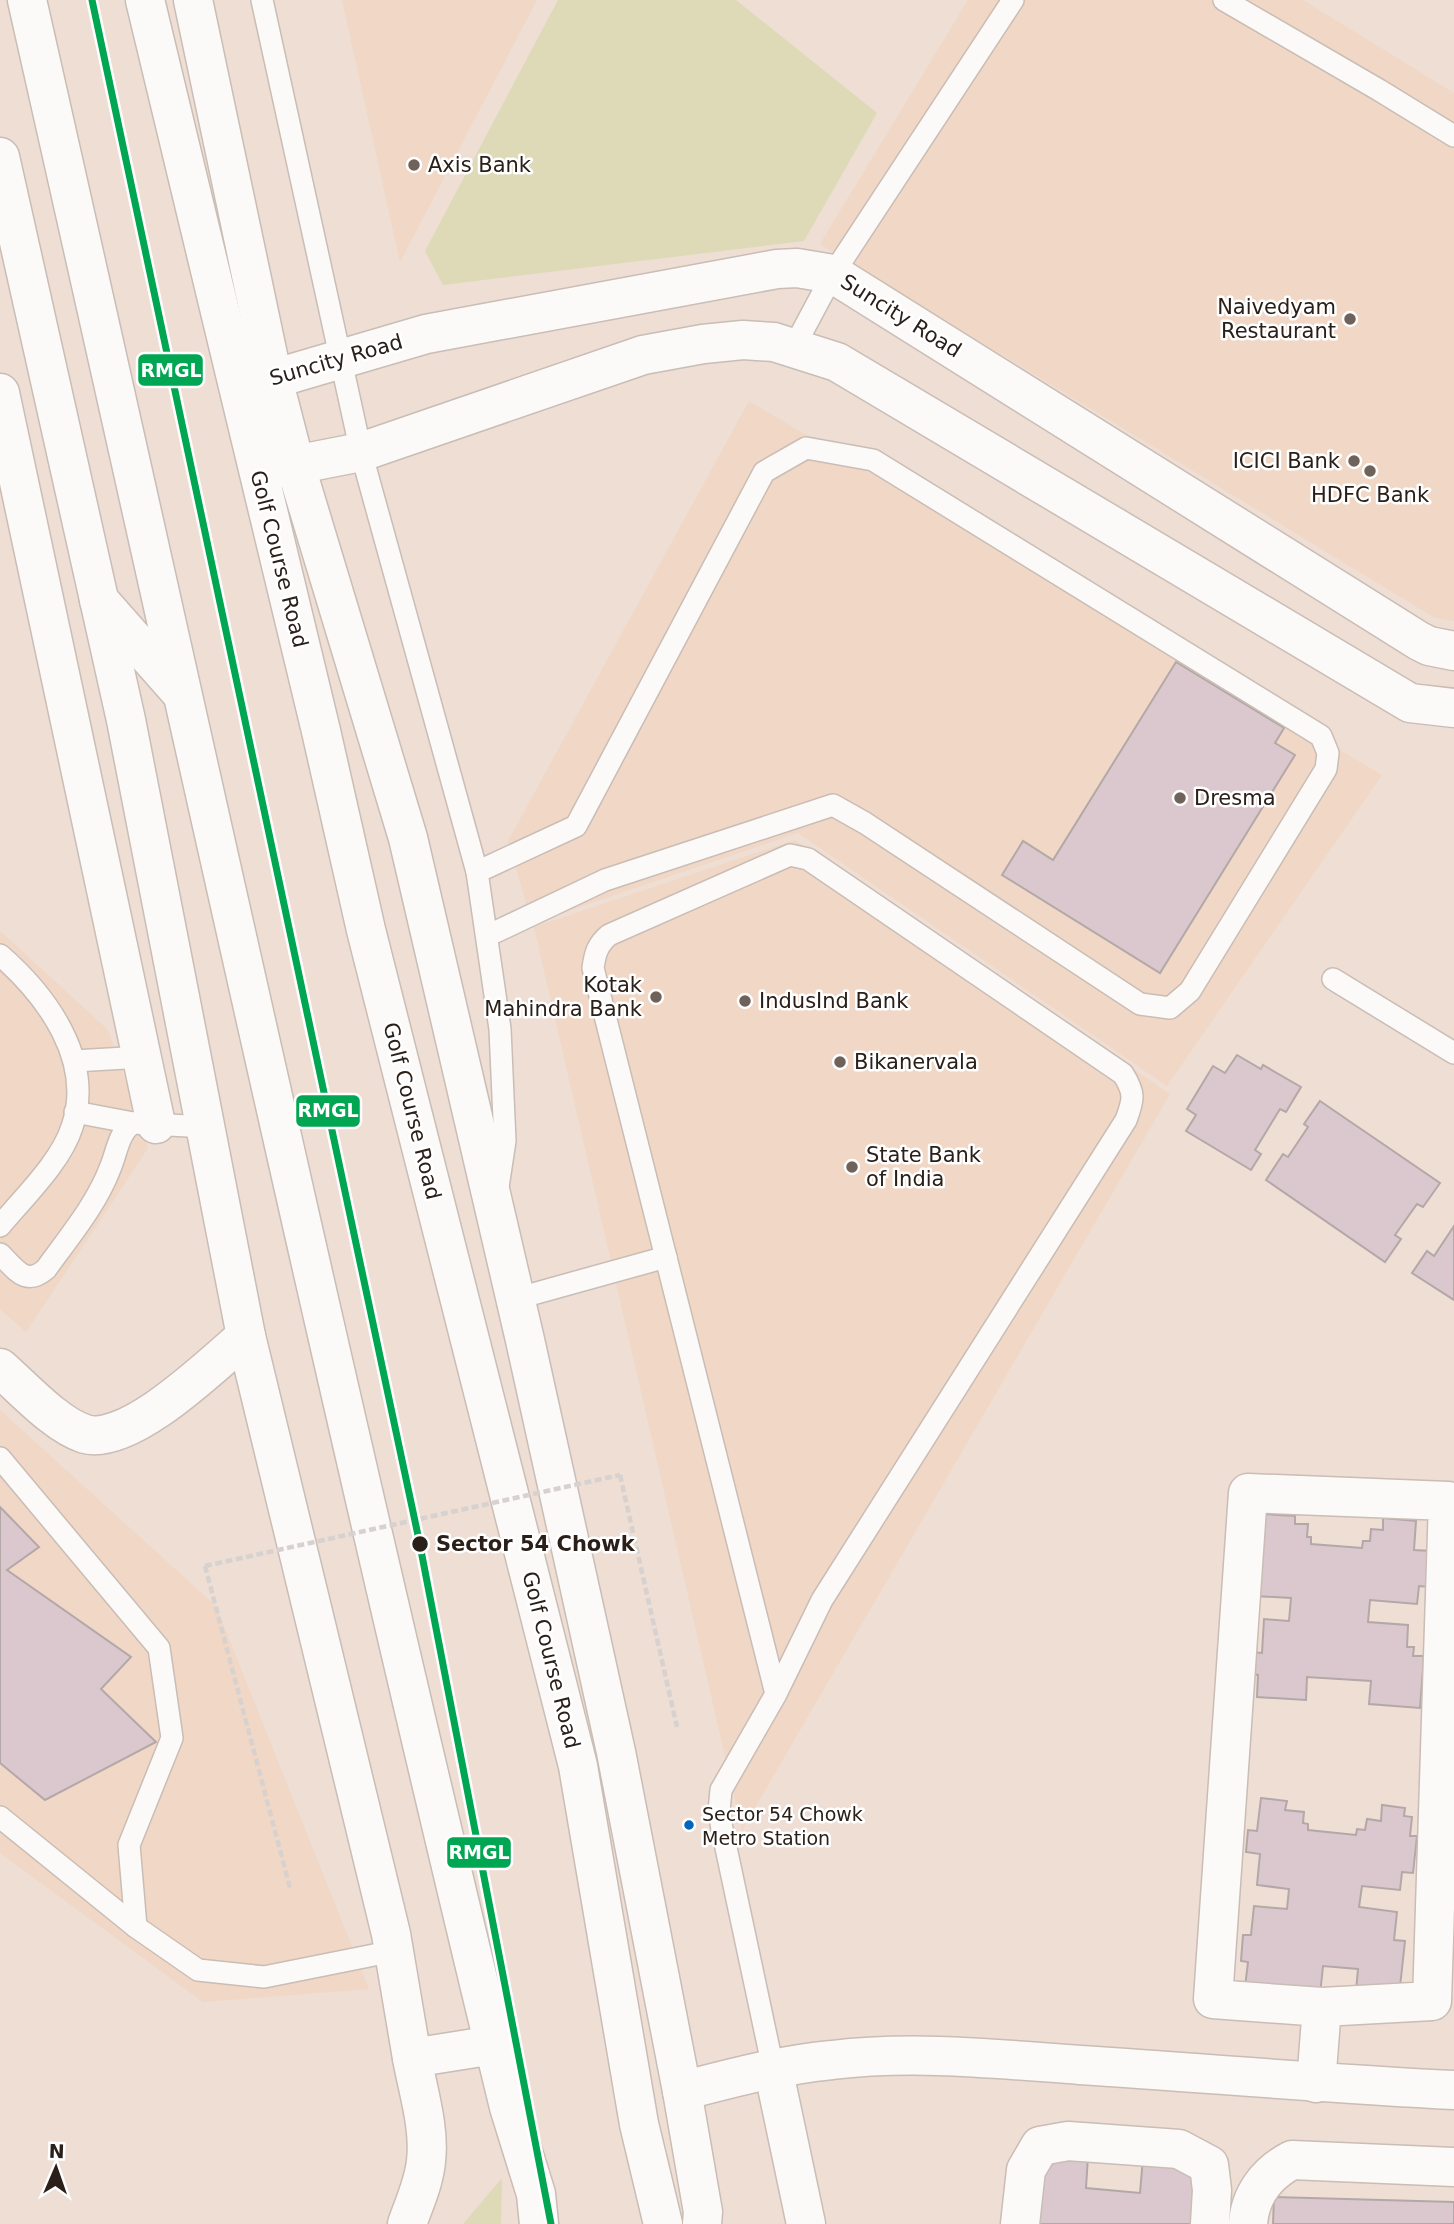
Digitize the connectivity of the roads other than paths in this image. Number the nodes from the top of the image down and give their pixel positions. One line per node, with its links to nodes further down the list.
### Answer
1 (27, 0): 19 (street)
2 (145, 0): 12 (street, Golf Course Road)
3 (193, 0): 12 (street)
4 (262, 0): 11 (lane)
5 (1013, 0): 9 (lane)
6 (1224, 0): 7 (lane)
7 (1454, 136)
8 (0, 157): 17 (street)
9 (833, 274): 10 (lane); 11 (street, Suncity Road); 18 (street, Suncity Road)
10 (794, 347): 14 (street); 20 (street)
11 (342, 359): 12 (street, Suncity Road); 14 (lane)
12 (255, 383): 15 (street); 16 (street, Golf Course Road)
13 (0, 393): 26 (street)
14 (361, 452): 15 (street); 21 (lane)
15 (296, 464): 16 (street); 31 (street)
16 (258, 472): 53 (street, Golf Course Road)
17 (99, 600): 19 (street); 30 (street)
18 (1454, 651)
19 (184, 695): 44 (street)
20 (1454, 708)
21 (477, 872): 22 (lane); 22 (lane)
22 (487, 936): 31 (lane)
23 (0, 955): 27 (lane)
24 (1333, 979): 25 (lane)
25 (1454, 1053)
26 (143, 1056): 27 (lane); 29 (street)
27 (74, 1061): 28 (lane)
28 (75, 1112): 29 (lane); 32 (lane)
29 (145, 1124): 30 (lane); 33 (lane)
30 (206, 1127): 36 (street)
31 (494, 1211): 35 (street)
32 (0, 1226)
33 (0, 1254)
34 (666, 1257): 35 (lane); 39 (lane); 39 (lane)
35 (515, 1299): 49 (street)
36 (246, 1336): 37 (street); 42 (street)
37 (0, 1368)
38 (0, 1458): 41 (lane)
39 (775, 1694): 46 (lane)
40 (0, 1816): 41 (lane)
41 (136, 1927): 42 (lane)
42 (394, 1951): 45 (street)
43 (1322, 2007): 43 (street); 47 (street)
44 (494, 2045): 45 (street); 52 (street)
45 (412, 2059): 51 (street)
46 (773, 2068): 47 (street); 49 (street); 55 (street)
47 (1316, 2084): 48 (street)
48 (1454, 2090)
49 (682, 2091): 54 (street)
50 (1454, 2167): 58 (street)
51 (407, 2224)
52 (539, 2224)
53 (663, 2224)
54 (702, 2224)
55 (806, 2224)
56 (1020, 2224): 57 (street)
57 (1210, 2224)
58 (1248, 2224)

